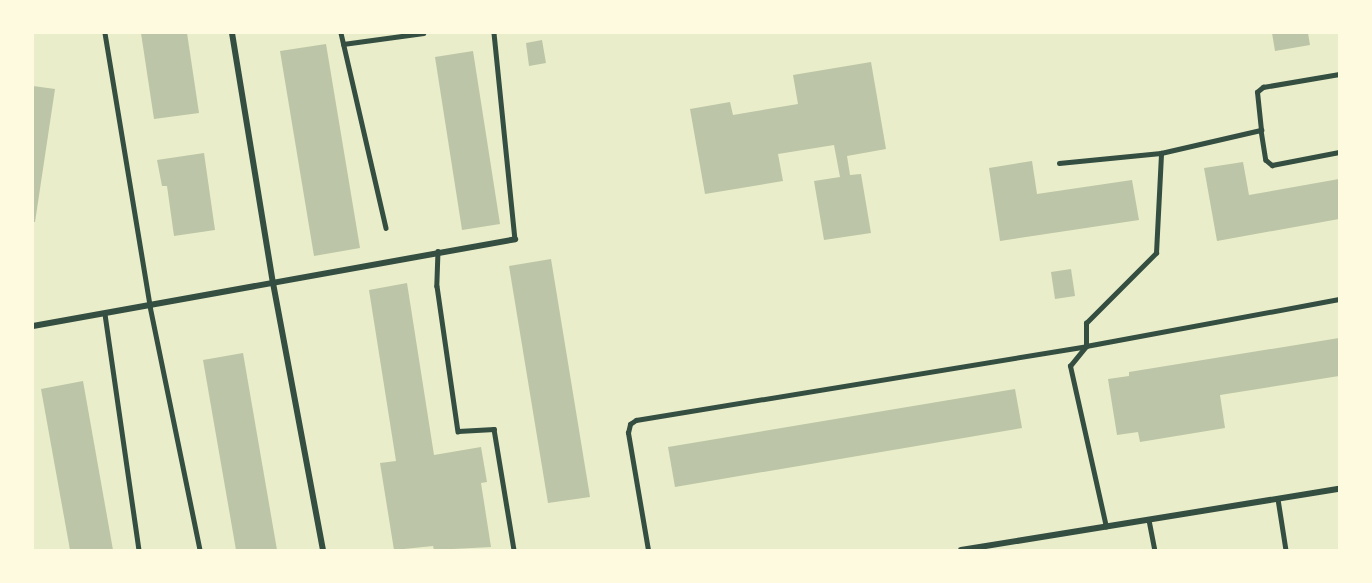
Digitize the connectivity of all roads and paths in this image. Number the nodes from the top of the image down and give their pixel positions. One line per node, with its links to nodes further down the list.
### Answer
1 (105, 33): 17 (lane)
2 (232, 33): 15 (street)
3 (341, 33): 6 (lane)
4 (423, 33): 6 (lane)
5 (494, 33): 13 (lane)
6 (343, 44): 12 (lane)
7 (1339, 74): 8 (lane)
8 (1261, 130): 9 (lane); 10 (lane)
9 (1339, 152)
10 (1161, 153): 11 (lane); 20 (lane)
11 (1059, 164)
12 (387, 228)
13 (515, 239): 14 (street)
14 (438, 251): 15 (street); 28 (lane)
15 (273, 283): 17 (street); 27 (street)
16 (1339, 299): 20 (lane)
17 (150, 306): 18 (street); 26 (lane)
18 (105, 314): 19 (street); 25 (lane)
19 (33, 326)
20 (1086, 346): 24 (lane); 29 (lane)
21 (1339, 489): 22 (street)
22 (1278, 499): 23 (street); 32 (lane)
23 (1149, 519): 24 (street); 31 (lane)
24 (1106, 526): 30 (street)
25 (139, 550)
26 (200, 550)
27 (323, 550)
28 (514, 550)
29 (648, 550)
30 (961, 550)
31 (1155, 550)
32 (1286, 550)

